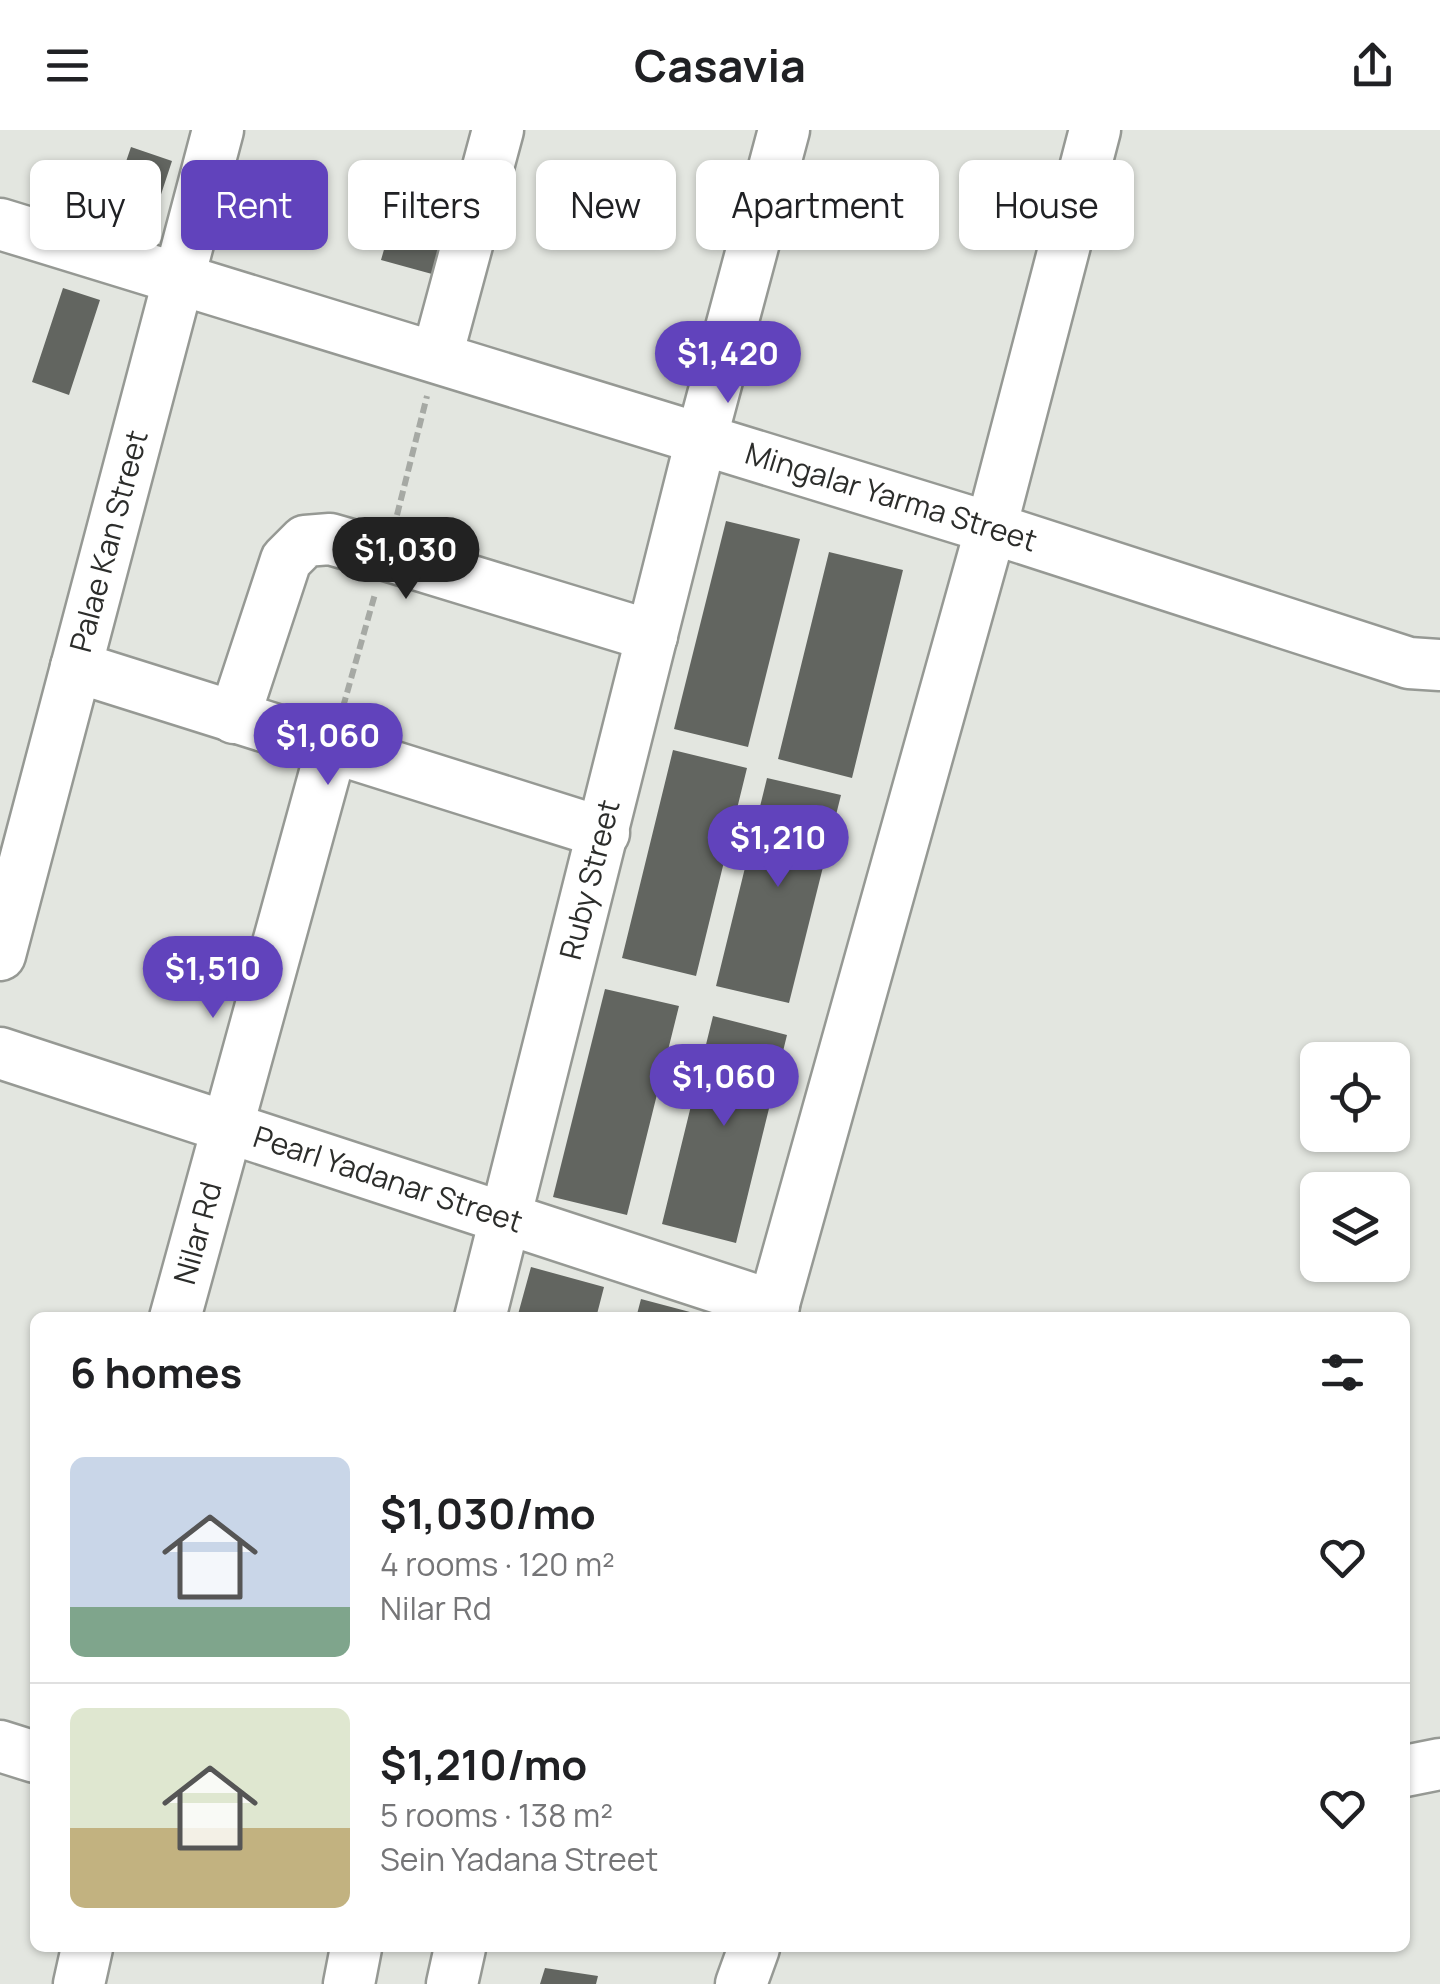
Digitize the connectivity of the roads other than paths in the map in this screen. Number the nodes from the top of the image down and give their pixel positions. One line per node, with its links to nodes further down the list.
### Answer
1 (218, 130): 6 (street, Palae Kan Street)
2 (498, 130): 7 (street)
3 (784, 130): 8 (street, Ruby Street)
4 (1095, 130): 9 (street)
5 (0, 224): 6 (street, Mingalar Yarma Street)
6 (179, 279): 7 (street, Mingalar Yarma Street); 11 (street, Palae Kan Street)
7 (437, 356): 8 (street, Mingalar Yarma Street)
8 (701, 440): 9 (street, Mingalar Yarma Street); 10 (street, Ruby Street)
9 (991, 528): 12 (street, Mingalar Yarma Street); 22 (street)
10 (652, 636): 13 (street); 15 (street, Ruby Street)
11 (76, 666): 13 (street); 16 (street, Palae Kan Street)
12 (1440, 666)
13 (234, 718): 14 (street)
14 (332, 747): 15 (street); 18 (street, Nilar Rd)
15 (604, 833): 19 (street, Ruby Street)
16 (0, 955)
17 (0, 1053): 18 (street, Pearl Yadanar Street)
18 (224, 1128): 19 (street, Pearl Yadanar Street); 20 (street, Nilar Rd)
19 (507, 1221): 21 (street, Ruby Street); 22 (street, Pearl Yadanar Street)
20 (177, 1312)
21 (482, 1312)
22 (772, 1312)
23 (0, 1746): 24 (street)
24 (30, 1755)
25 (1440, 1764): 26 (street)
26 (1410, 1770)
27 (87, 1952): 31 (street)
28 (355, 1952): 32 (street)
29 (459, 1952): 33 (street)
30 (753, 1952): 34 (street)
31 (78, 1984)
32 (349, 1984)
33 (452, 1984)
34 (741, 1984)

